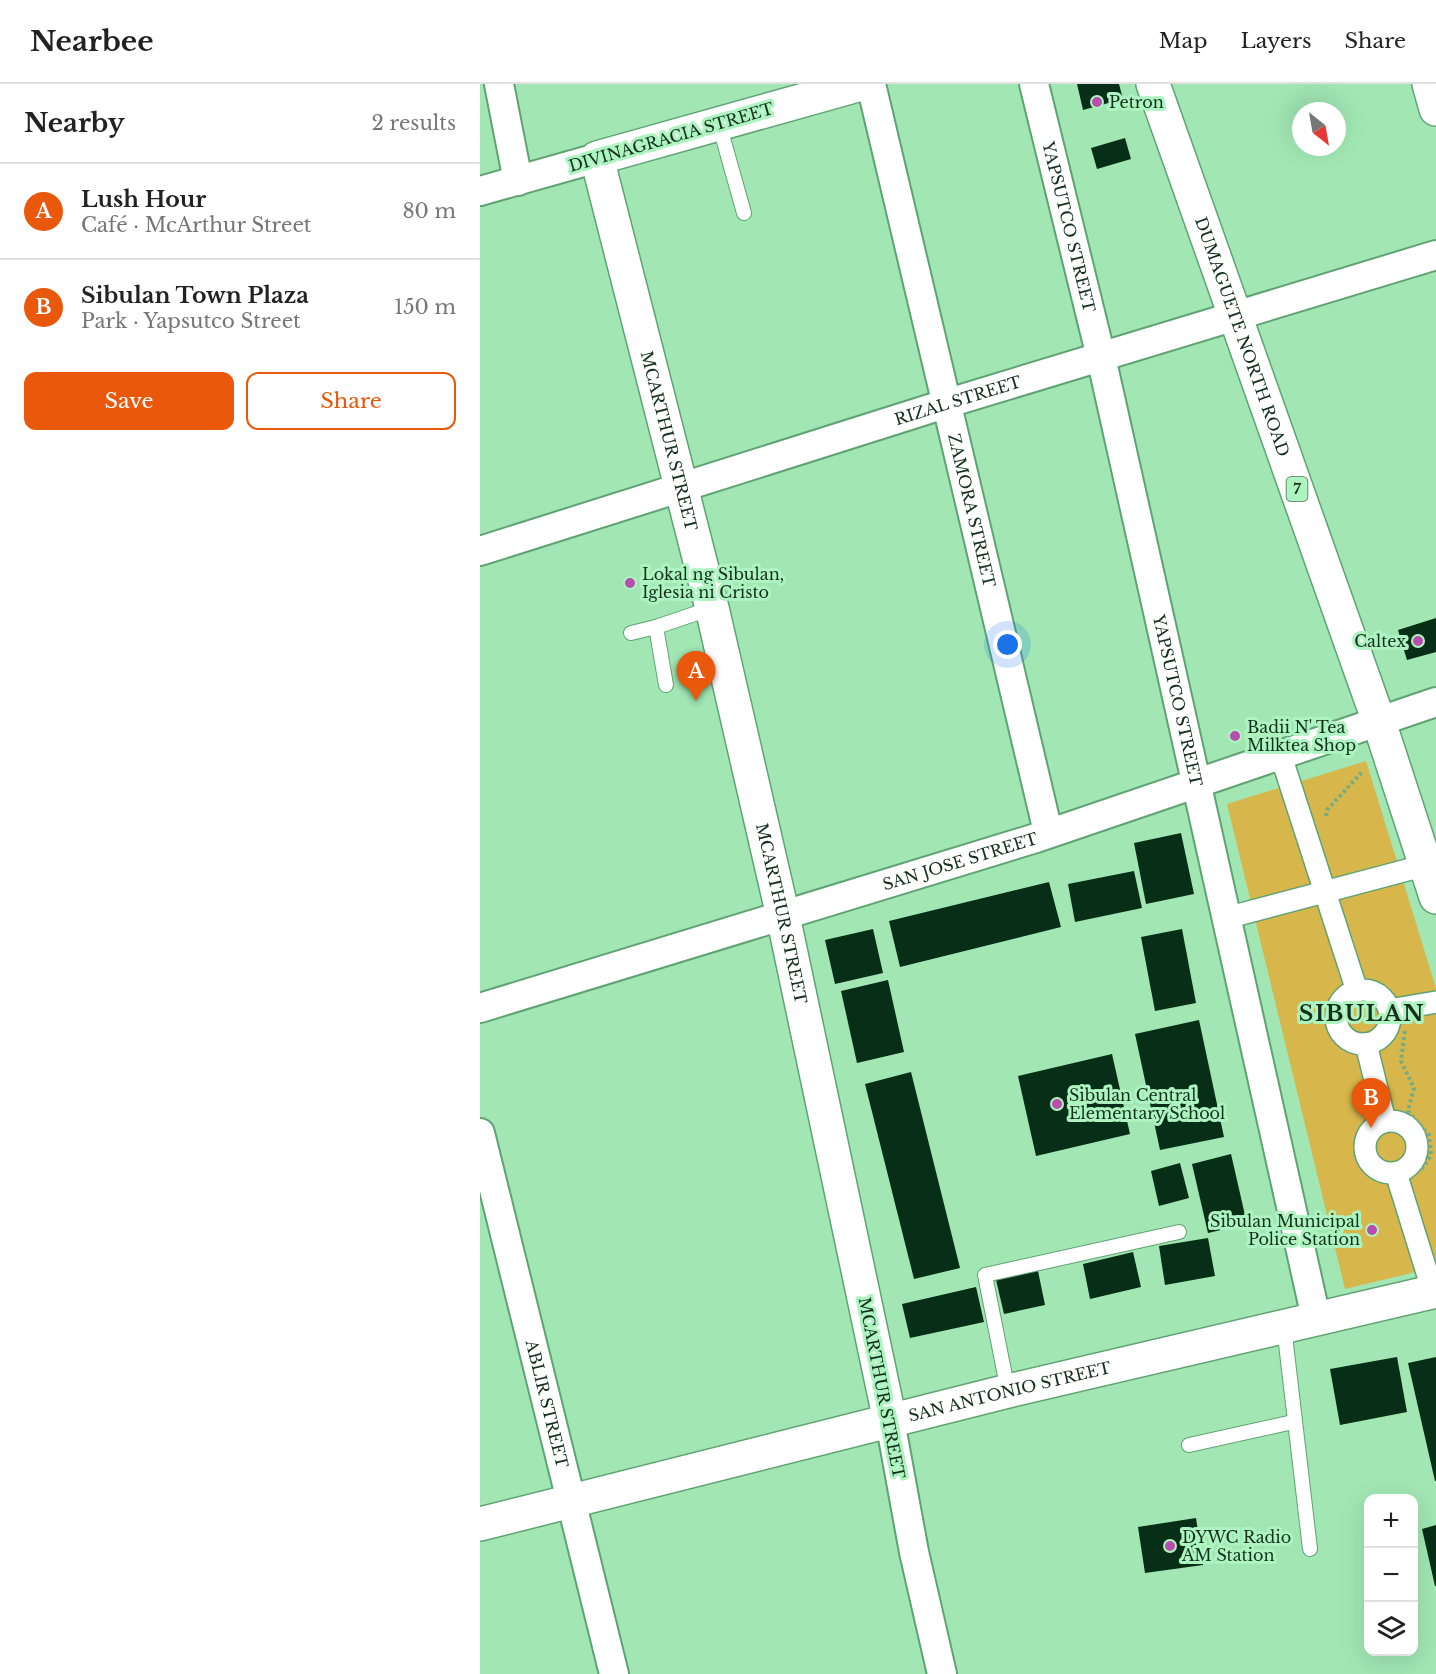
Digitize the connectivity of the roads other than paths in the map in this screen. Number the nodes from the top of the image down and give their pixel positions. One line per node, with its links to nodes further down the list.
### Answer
1 (499, 84): 10 (street)
2 (861, 84): 8 (main road, DIVINAGRACIA STREET)
3 (871, 84): 16 (street, ZAMORA STREET)
4 (1034, 84): 15 (street, YAPSUTCO STREET)
5 (1153, 84): 14 (main road, DUMAGUETE NORTH ROAD / 7)
6 (1429, 84): 7 (main road)
7 (1436, 109)
8 (719, 124): 9 (main road, DIVINAGRACIA STREET); 12 (lane)
9 (597, 158): 10 (street, DIVINAGRACIA STREET); 17 (main road, MCARTHUR STREET)
10 (518, 181): 11 (street, DIVINAGRACIA STREET)
11 (480, 191)
12 (744, 213)
13 (1436, 255): 14 (street, RIZAL STREET)
14 (1236, 316): 15 (street, RIZAL STREET); 24 (main road, DUMAGUETE NORTH ROAD / 7)
15 (1101, 357): 16 (street, RIZAL STREET); 26 (street, YAPSUTCO STREET)
16 (945, 404): 17 (street, RIZAL STREET); 27 (street, ZAMORA STREET)
17 (682, 487): 18 (street, RIZAL STREET); 19 (main road, MCARTHUR STREET)
18 (480, 551)
19 (712, 608): 20 (lane); 31 (main road, MCARTHUR STREET)
20 (656, 627): 21 (lane); 22 (lane)
21 (631, 633)
22 (666, 685)
23 (1436, 702): 24 (street, SAN JOSE STREET)
24 (1379, 722): 25 (street, SAN JOSE STREET); 28 (main road, DUMAGUETE NORTH ROAD / 7)
25 (1281, 756): 26 (street, SAN JOSE STREET); 29 (street)
26 (1197, 784): 27 (street, SAN JOSE STREET); 32 (street, YAPSUTCO STREET)
27 (1048, 832): 31 (street, SAN JOSE STREET)
28 (1426, 865): 29 (street); 30 (main road, DUMAGUETE NORTH ROAD / 7)
29 (1324, 892): 32 (street); 33 (street)
30 (1436, 897)
31 (783, 916): 35 (street, SAN JOSE STREET); 46 (main road, MCARTHUR STREET)
32 (1226, 918): 43 (street, YAPSUTCO STREET)
33 (1357, 991): 36 (street); 37 (street)
34 (1436, 1002): 36 (street)
35 (480, 1008)
36 (1395, 1010): 37 (street)
37 (1366, 1044): 38 (street)
38 (1385, 1121): 40 (street); 40 (street)
39 (480, 1133): 49 (street, ABLIR STREET)
40 (1398, 1179): 42 (street)
41 (1179, 1232): 45 (lane)
42 (1434, 1291): 43 (main road, SAN ANTONIO STREET)
43 (1316, 1318): 44 (main road, SAN ANTONIO STREET)
44 (1284, 1325): 45 (main road, SAN ANTONIO STREET); 47 (lane)
45 (1008, 1391): 46 (main road, SAN ANTONIO STREET)
46 (890, 1421): 49 (main road, SAN ANTONIO STREET); 53 (street, MCARTHUR STREET)
47 (1293, 1422): 48 (lane); 51 (lane)
48 (1189, 1446)
49 (571, 1501): 50 (main road, SAN ANTONIO STREET); 52 (street, ABLIR STREET)
50 (480, 1524)
51 (1310, 1549)
52 (614, 1674)
53 (942, 1674)

